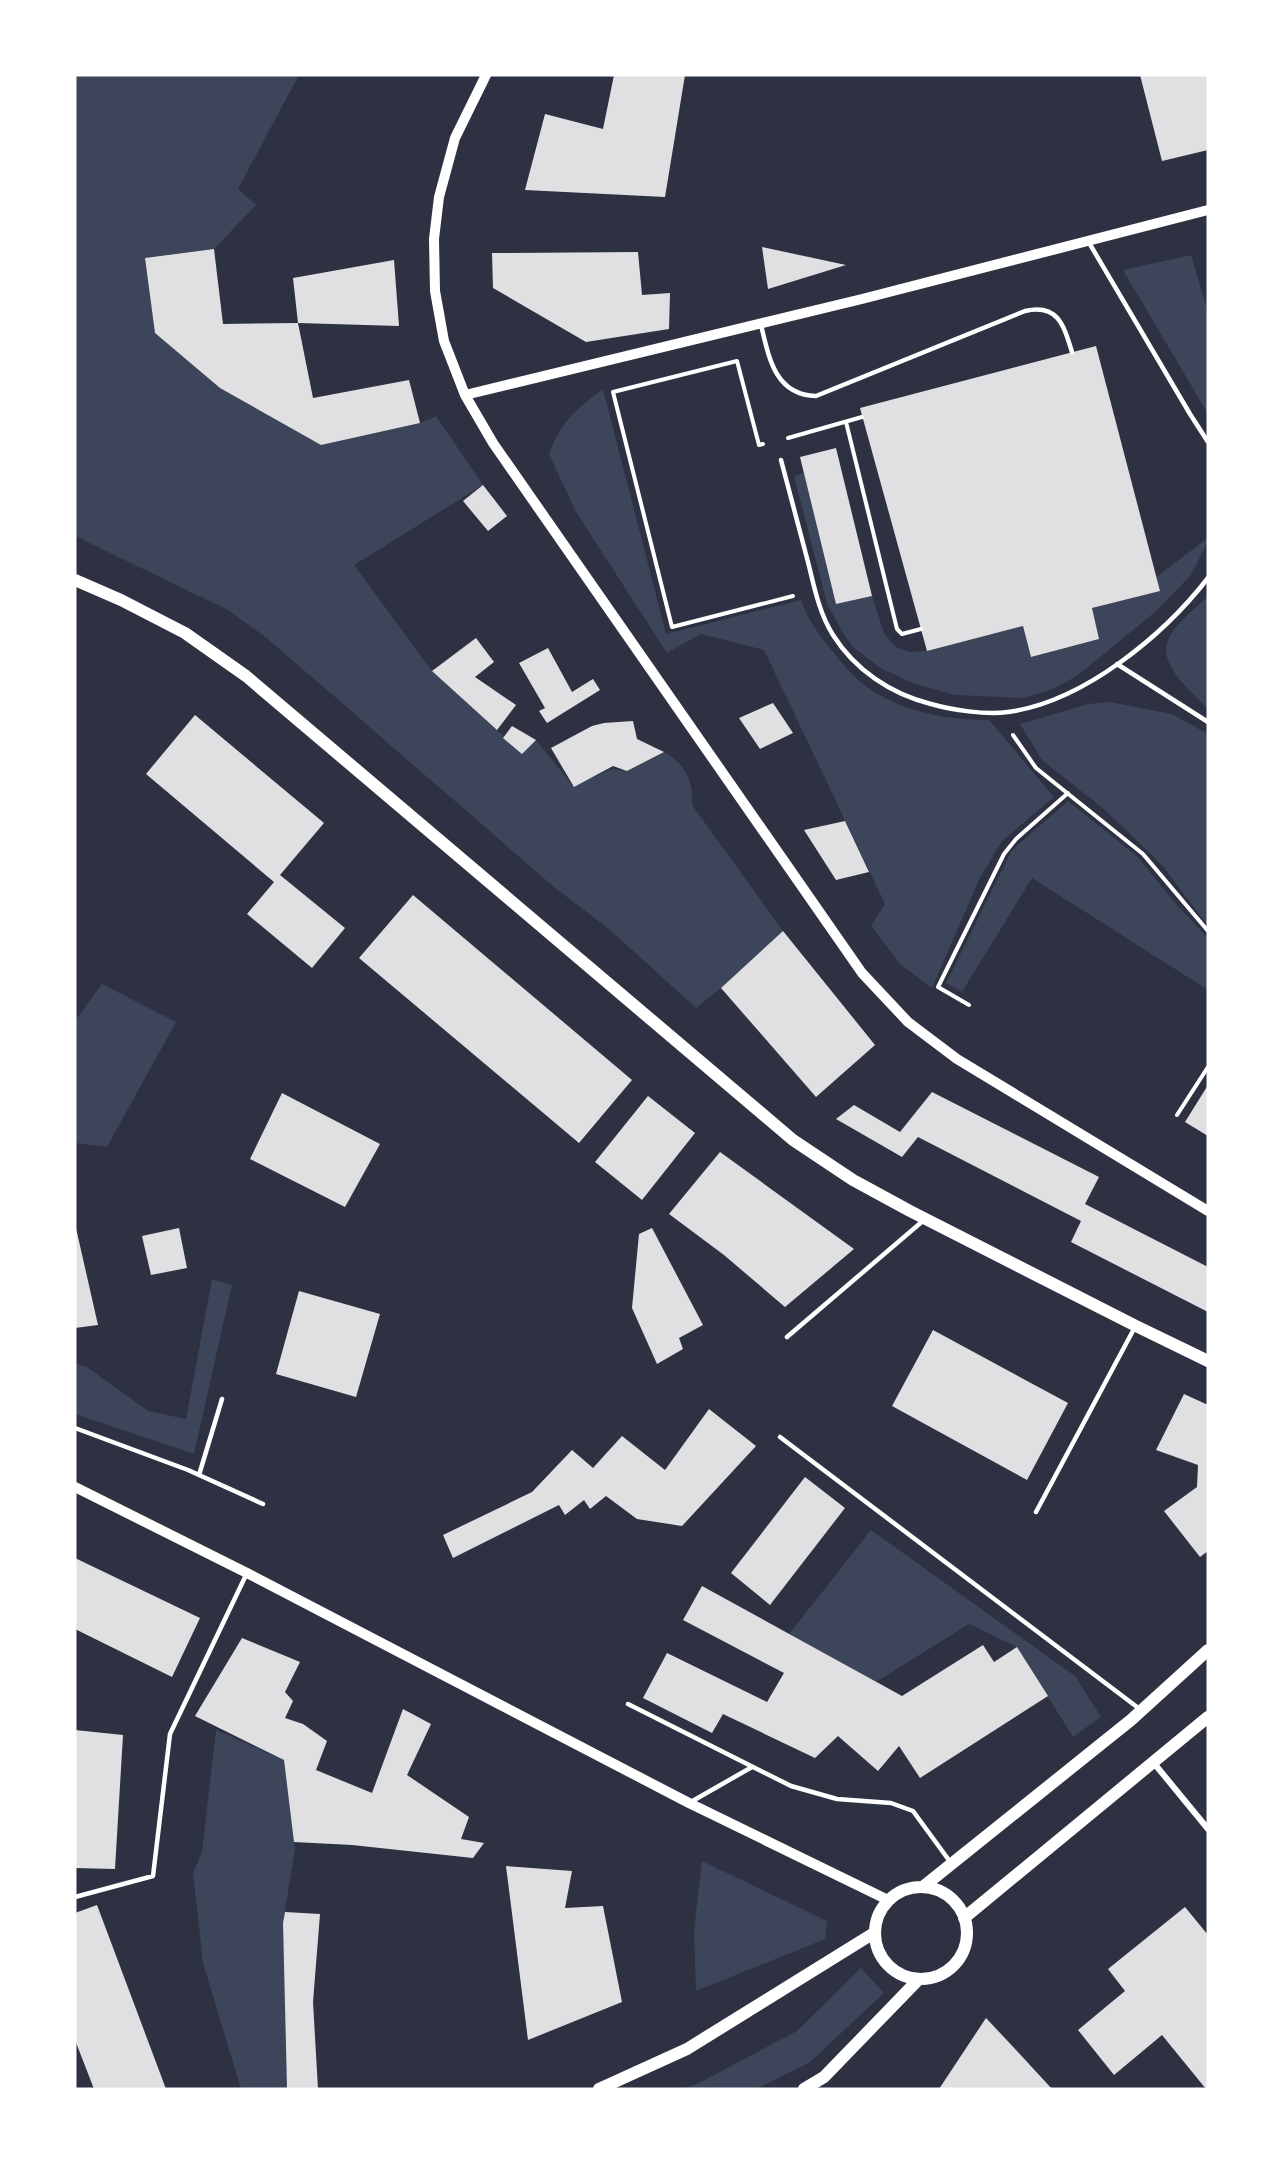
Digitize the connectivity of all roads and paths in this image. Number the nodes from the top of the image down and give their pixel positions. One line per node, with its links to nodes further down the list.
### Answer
1 (486, 75): 6 (street)
2 (1208, 210): 3 (street)
3 (1088, 241): 4 (street); 10 (lane)
4 (760, 323): 5 (lane); 6 (street)
5 (1072, 352)
6 (465, 395): 25 (street)
7 (862, 417): 8 (path)
8 (846, 422): 9 (path); 16 (path)
9 (786, 438)
10 (1208, 442)
11 (767, 443): 15 (path)
12 (781, 460): 15 (lane)
13 (1208, 578): 17 (lane)
14 (75, 580): 26 (main road)
15 (816, 591): 18 (lane)
16 (921, 629)
17 (1117, 664): 18 (lane); 19 (lane)
18 (996, 712): 20 (path)
19 (1208, 722)
20 (1068, 793): 21 (path); 22 (path)
21 (1208, 931)
22 (969, 1005)
23 (1208, 1067): 24 (path)
24 (1177, 1115)
25 (1208, 1211)
26 (926, 1219): 27 (main road); 28 (lane)
27 (1136, 1326): 29 (main road); 36 (lane)
28 (787, 1337)
29 (1208, 1361)
30 (222, 1399): 33 (lane)
31 (75, 1428): 33 (lane)
32 (780, 1437): 40 (lane)
33 (199, 1475): 35 (lane)
34 (75, 1486): 37 (street)
35 (263, 1504)
36 (1036, 1512)
37 (247, 1573): 44 (street); 48 (lane)
38 (1208, 1650): 40 (main road)
39 (628, 1704): 43 (lane)
40 (1142, 1710): 46 (main road)
41 (1208, 1717): 42 (main road)
42 (1154, 1762): 45 (street); 50 (main road)
43 (752, 1767): 44 (lane); 46 (lane)
44 (689, 1803): 49 (street)
45 (1208, 1829)
46 (952, 1864): 47 (main road)
47 (924, 1886): 49 (main road); 50 (main road)
48 (75, 1897)
49 (888, 1900): 51 (main road)
50 (964, 1918): 52 (main road)
51 (874, 1933): 52 (main road); 53 (main road)
52 (918, 1980): 54 (main road)
53 (599, 2089)
54 (804, 2089)

